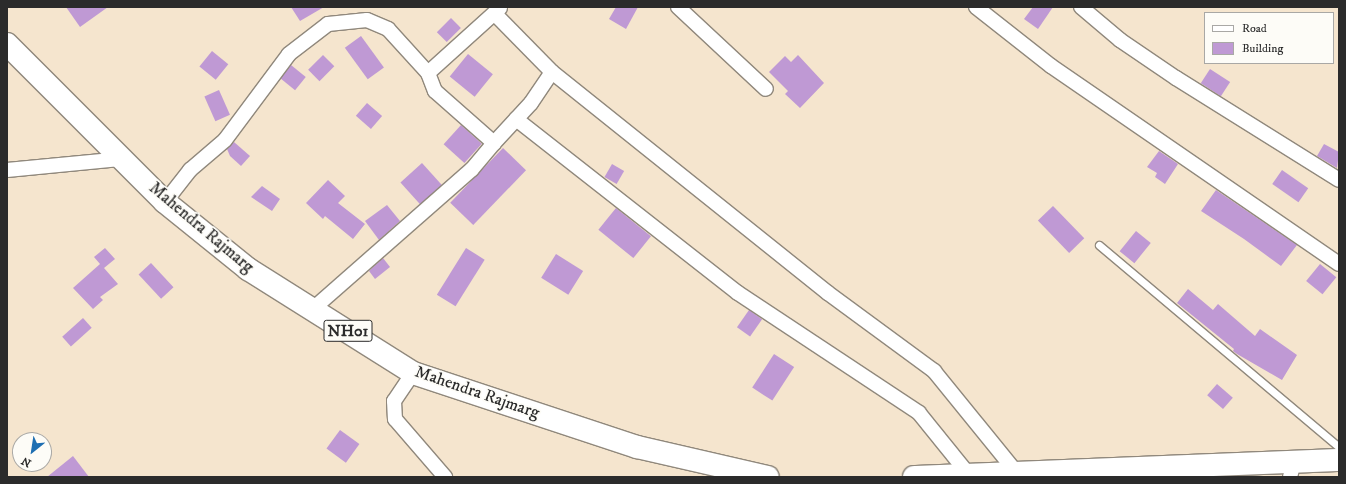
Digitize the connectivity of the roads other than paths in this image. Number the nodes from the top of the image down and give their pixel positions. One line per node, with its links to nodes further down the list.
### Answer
1 (678, 7): 8 (street)
2 (976, 7): 16 (street)
3 (1081, 7): 13 (street)
4 (498, 10): 6 (street); 7 (street)
5 (7, 44): 11 (highway, Mahendra Rajmarg / NH01)
6 (552, 72): 9 (street); 23 (street)
7 (428, 73): 10 (street); 14 (street)
8 (766, 89)
9 (516, 119): 10 (street); 24 (street)
10 (494, 143): 17 (street)
11 (122, 159): 12 (street); 14 (highway, Mahendra Rajmarg / NH01)
12 (7, 170)
13 (1339, 180)
14 (165, 202): 17 (highway, Mahendra Rajmarg / NH01)
15 (1099, 245): 19 (lane)
16 (1339, 264)
17 (313, 309): 18 (highway, Mahendra Rajmarg / NH01)
18 (413, 373): 25 (street); 26 (highway, Mahendra Rajmarg / NH01)
19 (1339, 447)
20 (1339, 460): 21 (highway)
21 (1292, 469): 22 (highway)
22 (1159, 472): 23 (highway)
23 (1017, 473): 24 (highway)
24 (969, 475): 27 (highway)
25 (445, 477)
26 (768, 477)
27 (914, 477)

